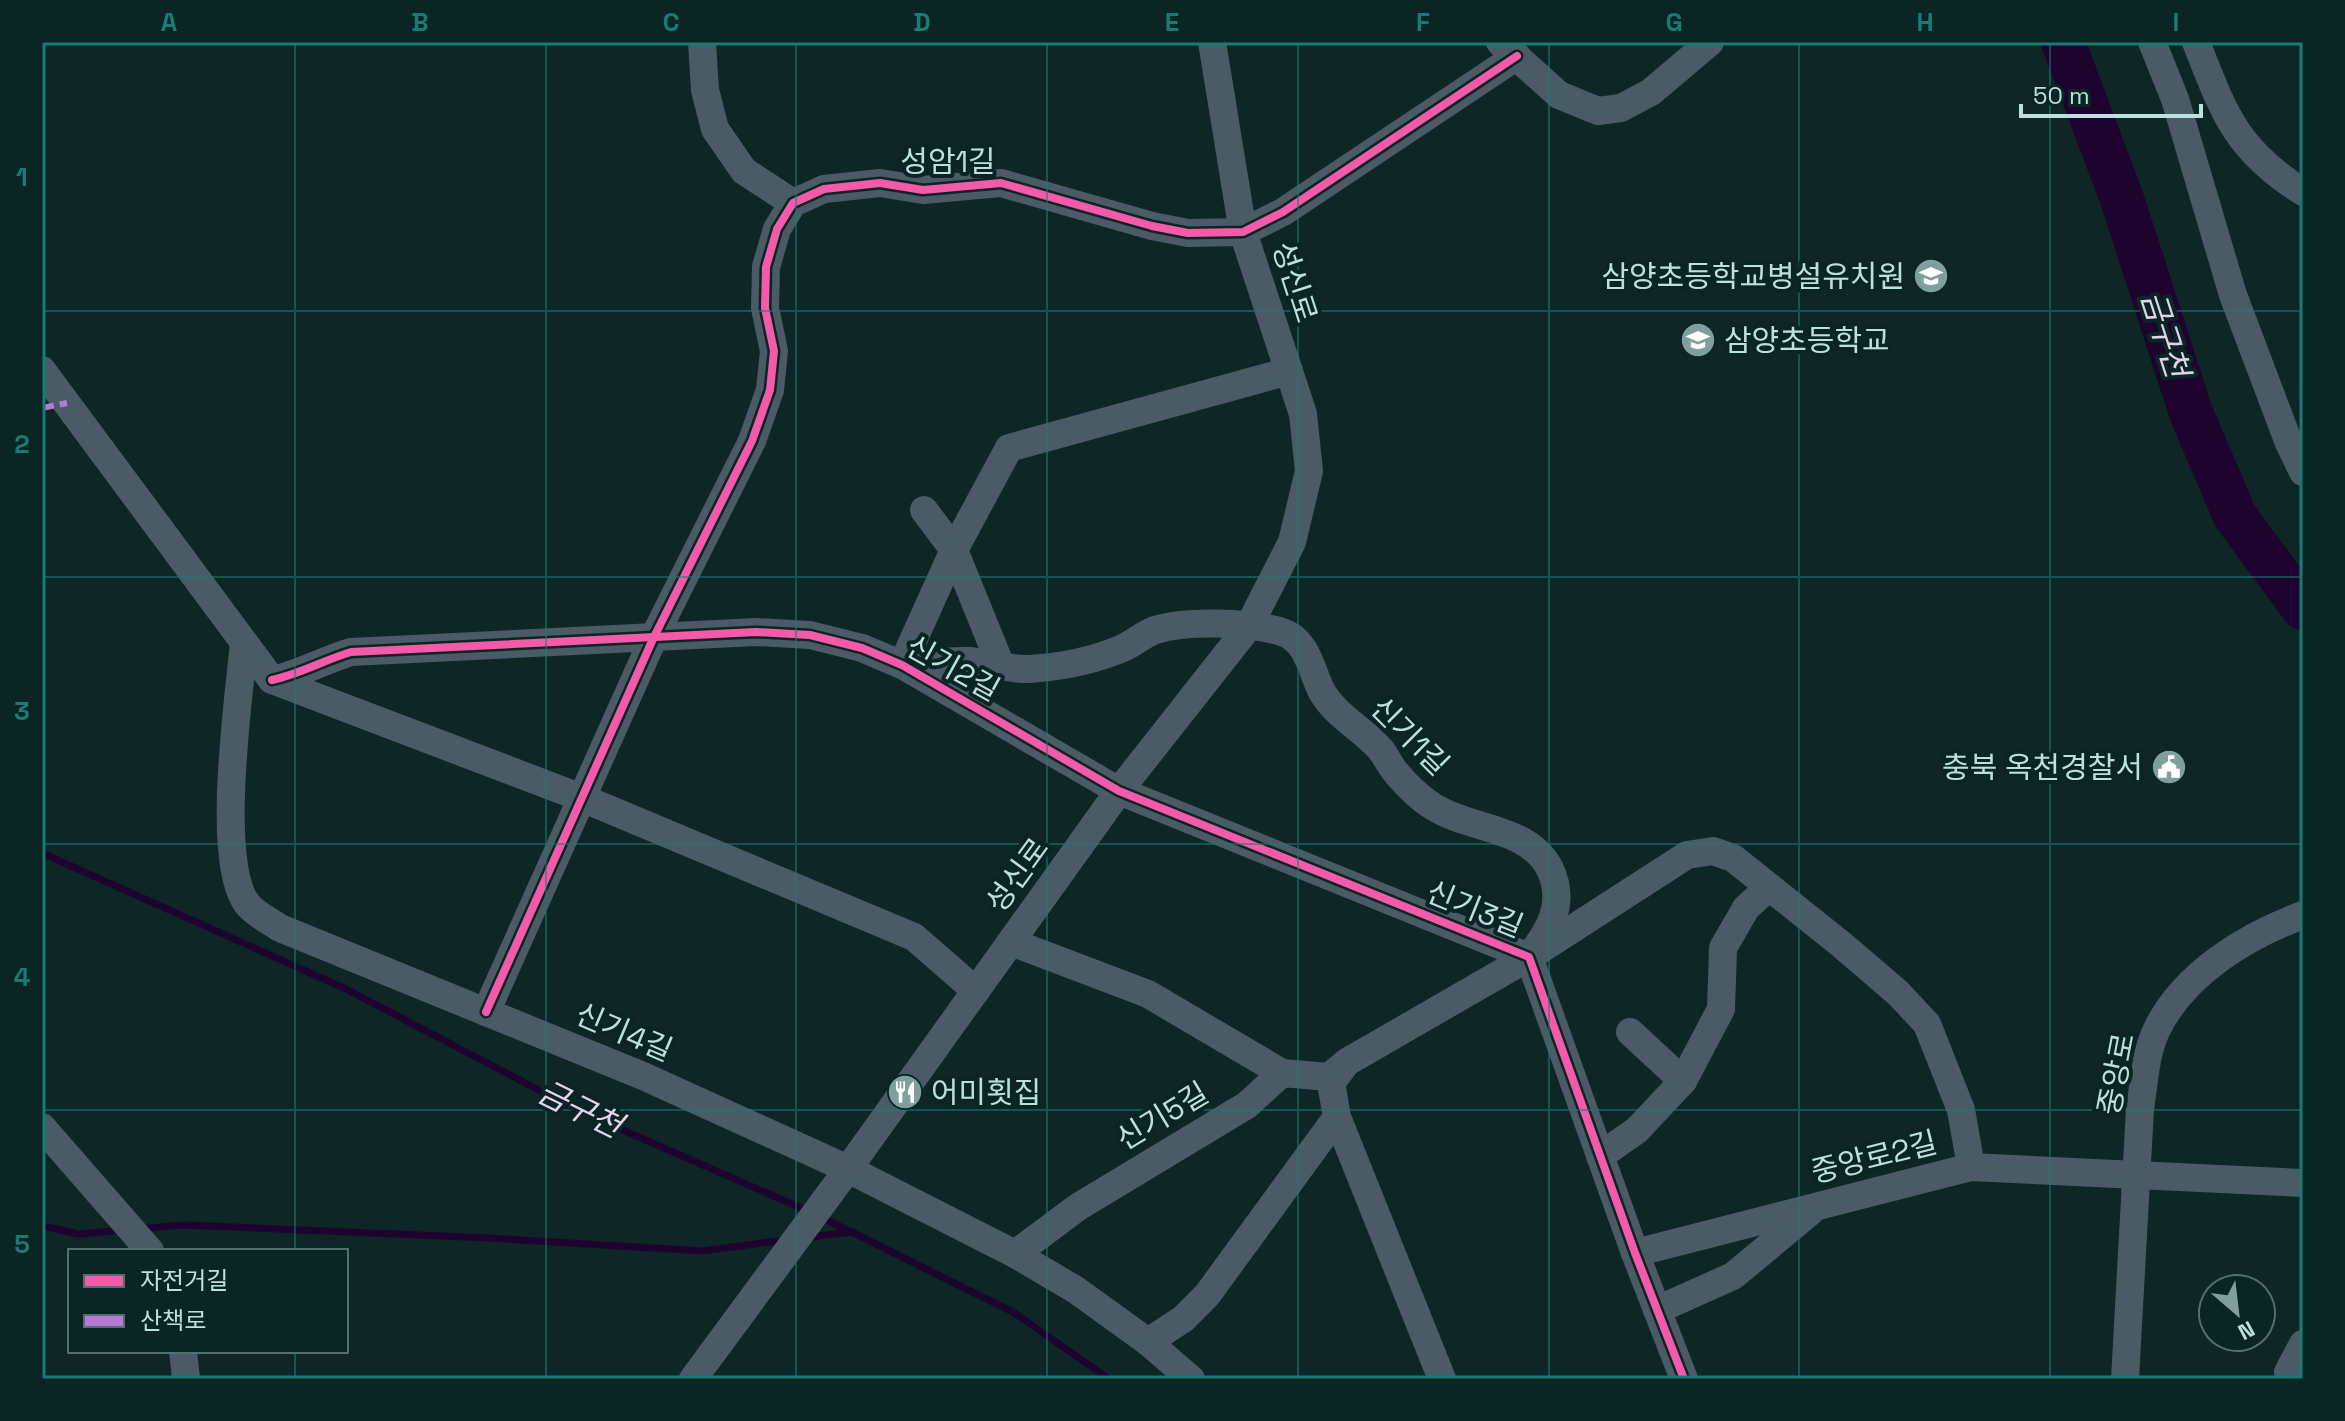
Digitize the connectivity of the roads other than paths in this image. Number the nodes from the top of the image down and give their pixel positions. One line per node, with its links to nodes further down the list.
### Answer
1 (702, 42): 8 (street)
2 (1212, 42): 9 (street, 성신로)
3 (1710, 42): 6 (street, 성암1길)
4 (2152, 42): 12 (street)
5 (2196, 42): 7 (street)
6 (1510, 47): 9 (street, 성암1길)
7 (2303, 192)
8 (793, 203): 9 (street, 성암1길); 16 (street)
9 (1243, 232): 11 (street, 성신로)
10 (42, 370): 17 (street)
11 (1289, 371): 14 (street); 15 (street, 성신로)
12 (2303, 472)
13 (924, 510): 14 (street, 신기2길)
14 (954, 550): 18 (street); 19 (street, 신기2길)
15 (1249, 626): 19 (street); 21 (street, 성신로); 26 (street, 신기1길)
16 (653, 639): 18 (street, 신기2길); 20 (street, 신기2길); 22 (street)
17 (244, 643): 20 (street); 28 (street, 신기4길)
18 (902, 665): 19 (street, 신기2길); 21 (street, 신기2길)
19 (1001, 666)
20 (272, 680): 22 (street)
21 (1119, 791): 25 (street, 성신로); 26 (street, 신기3길)
22 (582, 798): 27 (street); 28 (street)
23 (1769, 887): 26 (street, 신기3길); 32 (street); 36 (street)
24 (2303, 915): 38 (street, 중앙로)
25 (1011, 942): 27 (street, 성신로); 31 (street)
26 (1529, 957): 30 (street); 35 (street, 신기3길)
27 (976, 991): 37 (street, 성신로)
28 (486, 1012): 37 (street, 신기4길)
29 (1630, 1032): 32 (street)
30 (1347, 1062): 31 (street); 33 (street)
31 (1282, 1073): 43 (street, 신기5길)
32 (1683, 1081): 35 (street)
33 (1337, 1117): 45 (street); 51 (street)
34 (47, 1132): 41 (street)
35 (1600, 1156): 42 (street, 신기3길)
36 (1971, 1167): 38 (street, 중앙로2길); 40 (street, 중앙로2길)
37 (848, 1169): 43 (street, 신기4길); 49 (street, 성신로)
38 (2136, 1176): 39 (street, 중앙로2길); 53 (street)
39 (2303, 1183)
40 (1817, 1207): 42 (street, 중앙로2길); 44 (street)
41 (147, 1247)
42 (1635, 1253): 44 (street, 신기3길)
43 (1015, 1254): 45 (street, 신기4길)
44 (1657, 1310): 52 (street, 신기3길)
45 (1148, 1342): 50 (street, 신기4길)
46 (2303, 1344): 54 (street)
47 (183, 1353): 48 (street)
48 (186, 1379)
49 (693, 1379)
50 (1191, 1379)
51 (1442, 1379)
52 (1684, 1379)
53 (2125, 1379)
54 (2289, 1379)

